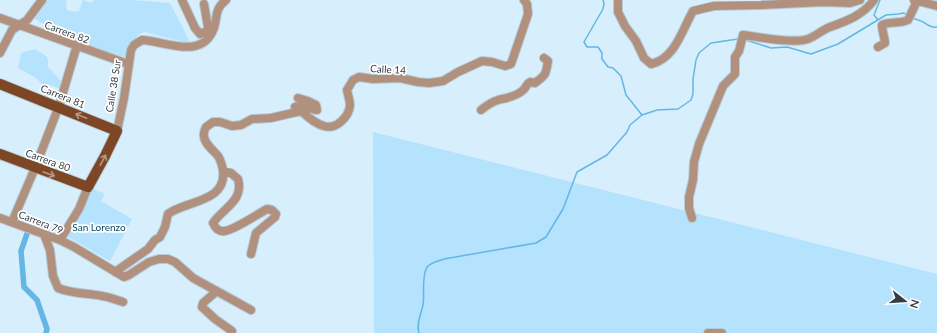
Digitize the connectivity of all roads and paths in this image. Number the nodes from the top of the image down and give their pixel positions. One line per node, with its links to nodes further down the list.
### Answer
1 (42, 0): 12 (street)
2 (182, 0): 13 (street)
3 (226, 0): 13 (street)
4 (524, 0): 23 (street, Calle 14)
5 (618, 0): 6 (street)
6 (860, 0)
7 (874, 0): 30 (street)
8 (917, 1): 10 (street); 15 (street)
9 (204, 4): 13 (street)
10 (937, 6)
11 (0, 18): 12 (street, Carrera 82)
12 (20, 25): 14 (street, Carrera 82); 16 (street)
13 (210, 33): 18 (street, Calle 38 Sur)
14 (77, 45): 18 (street, Carrera 82); 21 (street)
15 (878, 47)
16 (0, 53)
17 (544, 58): 22 (street)
18 (128, 64): 24 (street, Calle 38 Sur)
19 (0, 84): 21 (main road, Carrera 81)
20 (298, 98): 23 (street)
21 (58, 107): 24 (main road, Carrera 81, one-way to 21); 26 (street)
22 (481, 110)
23 (293, 112): 27 (street)
24 (117, 131): 28 (main road, Calle 38 Sur, one-way to 24)
25 (0, 154): 26 (main road, Carrera 80)
26 (35, 168): 28 (main road, Carrera 80, one-way to 28); 31 (street)
27 (223, 170): 34 (street); 35 (street)
28 (88, 187): 33 (street, Calle 38 Sur)
29 (0, 218): 31 (street, Carrera 79)
30 (692, 218)
31 (12, 222): 32 (street, Carrera 79)
32 (46, 234): 33 (street, Carrera 79); 37 (street)
33 (60, 240): 35 (street, Carrera 79)
34 (251, 254)
35 (115, 272): 36 (street)
36 (217, 291): 38 (street); 39 (street)
37 (124, 302)
38 (251, 310)
39 (232, 332)
40 (708, 333): 41 (street)
41 (722, 333)

